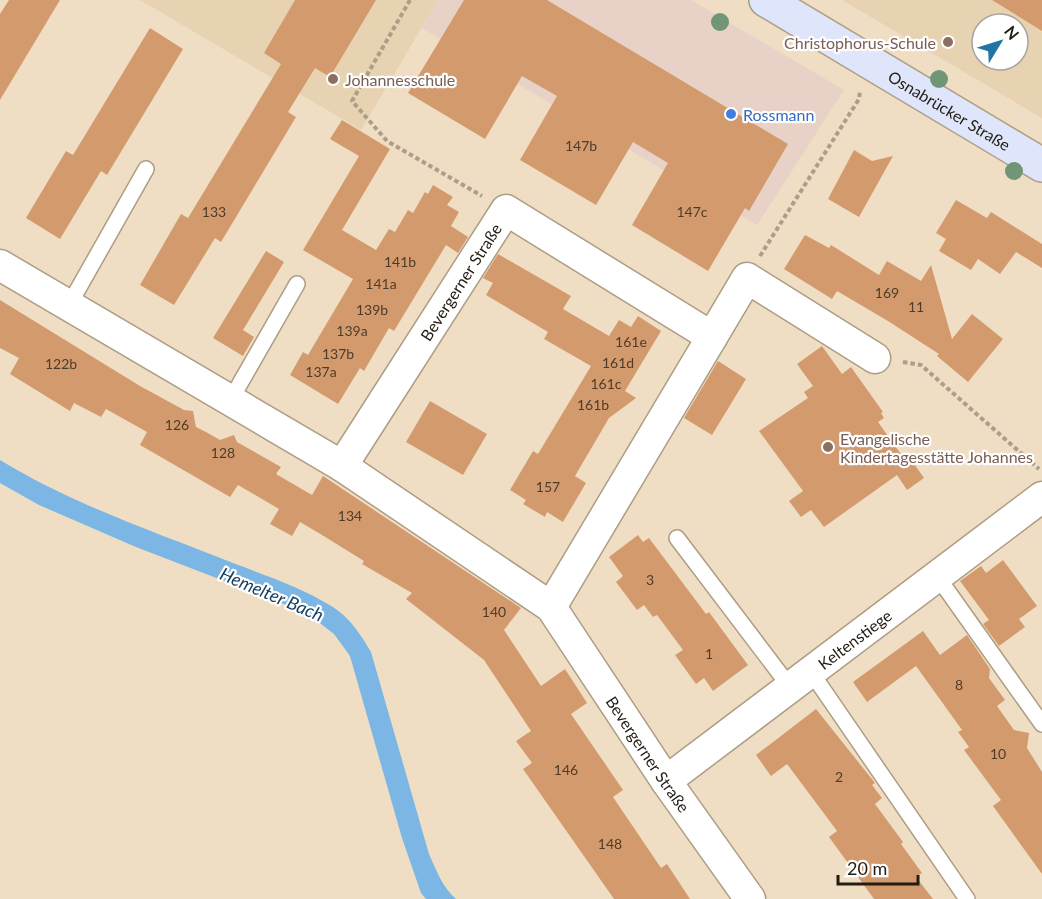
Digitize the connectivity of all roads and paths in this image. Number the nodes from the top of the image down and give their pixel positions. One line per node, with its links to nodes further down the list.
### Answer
1 (410, 0): 6 (path)
2 (766, 0): 3 (main road, Osnabrücker Straße)
3 (864, 57): 4 (main road, Osnabrücker Straße); 8 (path)
4 (1042, 165)
5 (146, 168): 10 (lane)
6 (506, 210): 11 (street, Bevergerner Straße); 14 (street, Bevergerner Straße)
7 (0, 265): 10 (street, Bevergerner Straße)
8 (747, 278): 11 (street); 12 (street)
9 (297, 284): 13 (lane)
10 (69, 305): 13 (street, Bevergerner Straße)
11 (712, 337): 19 (street)
12 (876, 358): 15 (path)
13 (230, 401): 14 (street, Bevergerner Straße)
14 (342, 466): 19 (street, Bevergerner Straße)
15 (1042, 472)
16 (1042, 497): 18 (street, Keltenstiege)
17 (677, 538): 20 (lane)
18 (937, 576): 20 (street, Keltenstiege); 21 (lane)
19 (551, 607): 22 (street, Bevergerner Straße)
20 (800, 680): 22 (street, Keltenstiege); 24 (lane)
21 (1042, 724)
22 (666, 781): 23 (street, Bevergerner Straße)
23 (750, 899)
24 (967, 899)

